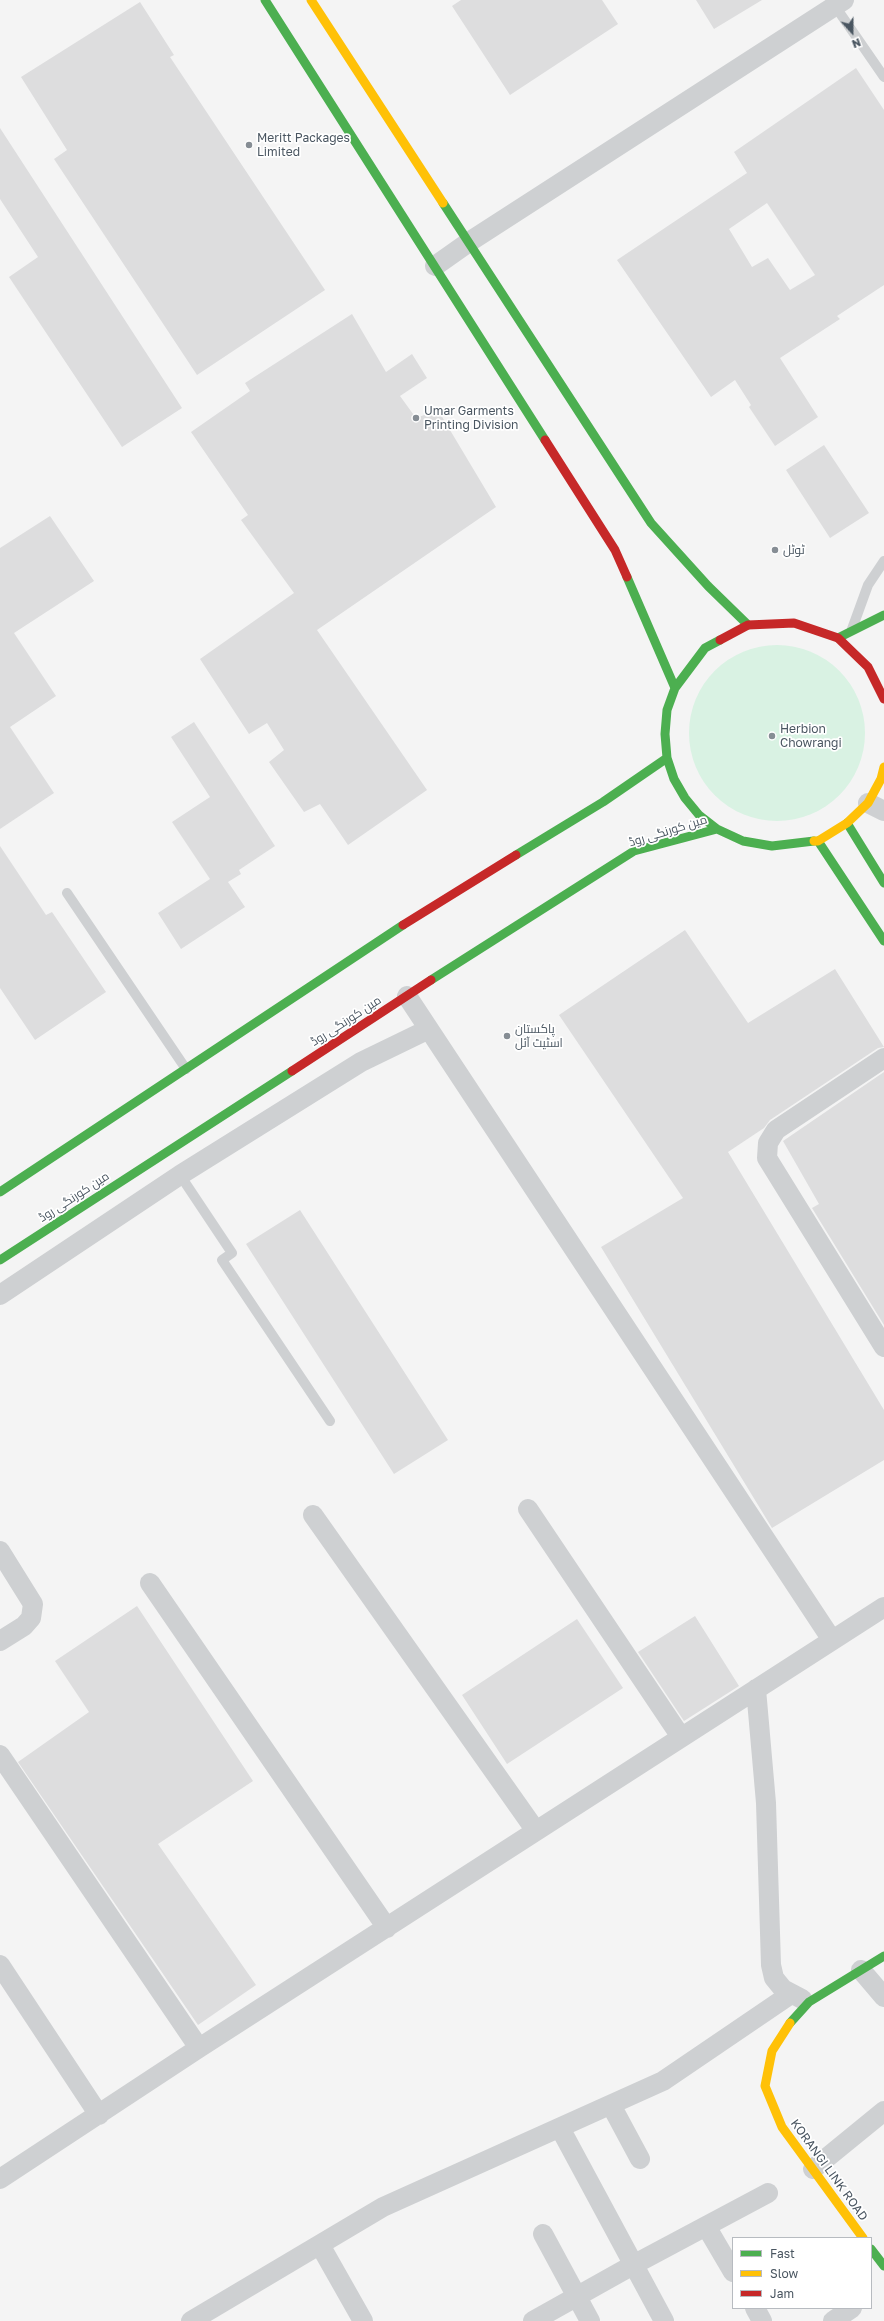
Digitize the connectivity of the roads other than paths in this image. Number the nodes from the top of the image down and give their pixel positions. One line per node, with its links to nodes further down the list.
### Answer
1 (265, 0): 6 (main road)
2 (311, 0): 5 (main road)
3 (840, 3): 4 (lane); 5 (street)
4 (884, 77)
5 (469, 242): 6 (street); 9 (main road)
6 (435, 266): 12 (main road)
7 (884, 561): 10 (lane)
8 (884, 615): 10 (main road)
9 (748, 626): 11 (main road); 12 (main road)
10 (851, 632): 11 (main road)
11 (838, 638): 13 (main road)
12 (675, 688): 14 (main road)
13 (884, 699)
14 (667, 758): 18 (main road); 26 (main road)
15 (884, 767): 16 (main road)
16 (876, 807): 17 (main road)
17 (847, 823): 19 (main road); 20 (main road)
18 (717, 829): 19 (main road); 23 (main road, مین کورنگی روڈ)
19 (818, 841): 22 (main road)
20 (884, 884)
21 (67, 893): 26 (lane)
22 (884, 941)
23 (407, 996): 24 (street); 29 (main road, مین کورنگی روڈ)
24 (429, 1029): 27 (street); 38 (street)
25 (884, 1058): 31 (street)
26 (186, 1069): 28 (main road)
27 (180, 1175): 30 (street); 32 (lane)
28 (0, 1192)
29 (0, 1260)
30 (0, 1295)
31 (884, 1347)
32 (330, 1421)
33 (528, 1509): 41 (street)
34 (313, 1515): 43 (street)
35 (0, 1551): 39 (street)
36 (150, 1583): 44 (street)
37 (884, 1607): 38 (street)
38 (832, 1640): 40 (street)
39 (0, 1641)
40 (756, 1689): 41 (street); 48 (street)
41 (681, 1737): 43 (street)
42 (0, 1755): 51 (street)
43 (536, 1832): 44 (street)
44 (387, 1928): 51 (street)
45 (884, 1956): 47 (main road, KORANGI LINK ROAD)
46 (0, 1965): 53 (street)
47 (861, 1970): 49 (street); 50 (main road, KORANGI LINK ROAD)
48 (792, 1994): 50 (street); 52 (street)
49 (884, 1997)
50 (809, 2002): 57 (main road, KORANGI LINK ROAD)
51 (199, 2048): 53 (street)
52 (611, 2105): 55 (street); 56 (street)
53 (99, 2115): 58 (street)
54 (880, 2121): 57 (street)
55 (560, 2128): 63 (street); 65 (street)
56 (640, 2159)
57 (813, 2169): 62 (main road, KORANGI LINK ROAD)
58 (0, 2178)
59 (768, 2193): 60 (street)
60 (706, 2226): 65 (street); 67 (street)
61 (543, 2234): 68 (street)
62 (862, 2237)
63 (320, 2245): 71 (street); 72 (street)
64 (872, 2250): 66 (main road)
65 (632, 2265): 68 (street); 75 (street)
66 (884, 2266)
67 (732, 2270)
68 (577, 2296): 73 (street); 74 (street)
69 (756, 2309): 76 (street)
70 (851, 2309): 77 (street)
71 (191, 2321)
72 (363, 2321)
73 (533, 2321)
74 (590, 2321)
75 (664, 2321)
76 (762, 2321)
77 (833, 2321)

